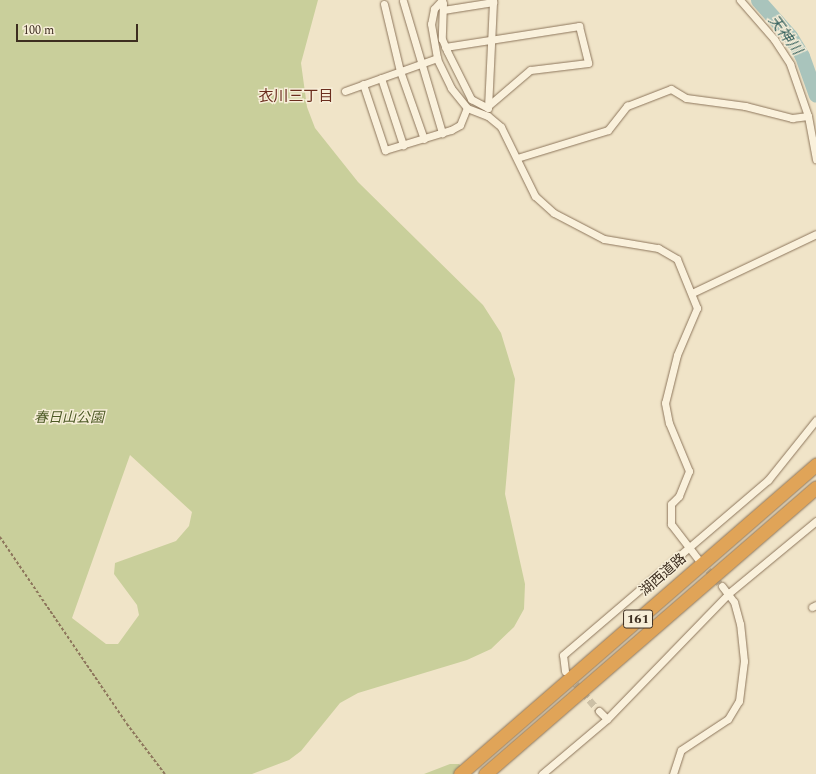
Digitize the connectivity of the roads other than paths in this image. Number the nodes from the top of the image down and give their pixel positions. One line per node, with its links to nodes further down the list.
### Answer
1 (740, 0): 16 (street)
2 (403, 1): 9 (street)
3 (493, 1): 5 (street); 6 (street)
4 (384, 4): 10 (street)
5 (442, 4): 7 (street); 8 (street)
6 (491, 38): 7 (street); 15 (street); 15 (street)
7 (445, 47): 15 (street)
8 (436, 58): 9 (street); 14 (street)
9 (419, 64): 10 (street); 17 (street)
10 (400, 71): 11 (street); 18 (street)
11 (381, 78): 12 (street); 19 (street)
12 (363, 84): 13 (street); 19 (street)
13 (345, 90)
14 (467, 108): 15 (street); 17 (street)
15 (488, 110): 20 (street)
16 (808, 116): 20 (street); 21 (street)
17 (442, 133): 18 (street)
18 (424, 139): 19 (street)
19 (403, 145)
20 (517, 158): 23 (street)
21 (816, 159)
22 (816, 234): 23 (street)
23 (692, 293): 29 (street)
24 (816, 420): 29 (street)
25 (816, 464): 36 (highway, 湖西道路 / 161)
26 (816, 487): 37 (highway, 161)
27 (814, 523): 28 (street); 32 (street)
28 (816, 531)
29 (690, 548): 30 (street); 33 (street)
30 (698, 558)
31 (722, 586): 32 (street)
32 (729, 593): 35 (street); 39 (street)
33 (565, 671)
34 (599, 710): 35 (street)
35 (607, 719): 38 (street)
36 (460, 774)
37 (485, 774)
38 (542, 774)
39 (673, 774)

